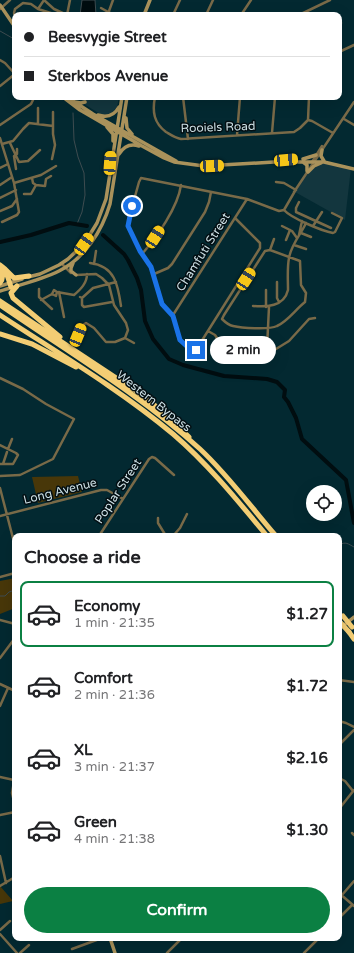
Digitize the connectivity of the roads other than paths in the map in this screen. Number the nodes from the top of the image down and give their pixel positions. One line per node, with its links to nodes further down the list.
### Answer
1 (10, 0): 10 (street)
2 (44, 0): 12 (street); 16 (street)
3 (70, 0): 17 (street)
4 (113, 0): 19 (street)
5 (149, 0): 20 (main road)
6 (180, 0): 21 (street)
7 (214, 0): 22 (street)
8 (251, 0): 23 (street)
9 (330, 0): 13 (street)
10 (1, 7): 25 (main road)
11 (102, 8): 18 (street)
12 (38, 9): 14 (street); 15 (street)
13 (309, 10): 24 (street)
14 (14, 12)
15 (48, 12)
16 (60, 12)
17 (68, 12)
18 (108, 12)
19 (110, 12)
20 (144, 12)
21 (174, 12)
22 (208, 12)
23 (244, 12)
24 (305, 12)
25 (12, 23)
26 (354, 45): 27 (street)
27 (342, 51)
28 (0, 60): 29 (street)
29 (12, 71)
30 (12, 76): 31 (street)
31 (0, 86)
32 (32, 100): 53 (street)
33 (67, 100): 51 (main road)
34 (122, 100): 43 (main road)
35 (127, 100): 44 (main road)
36 (155, 100): 63 (street, Rooiels Road)
37 (183, 100): 63 (street)
38 (240, 100): 60 (street)
39 (275, 100): 58 (street)
40 (309, 100): 50 (street)
41 (72, 102): 46 (main road); 46 (main road)
42 (354, 102): 49 (street)
43 (121, 103): 48 (main road); 56 (main road)
44 (126, 107): 57 (main road); 61 (main road)
45 (38, 108): 52 (street)
46 (88, 111): 48 (main road)
47 (53, 112): 55 (street)
48 (93, 114): 56 (main road)
49 (344, 119): 54 (street); 59 (street)
50 (308, 120): 58 (street, Rooiels Road); 59 (street)
51 (102, 122): 56 (main road); 87 (main road)
52 (38, 124): 55 (street); 65 (street)
53 (0, 125)
54 (354, 125)
55 (53, 126): 75 (street)
56 (117, 129): 57 (main road); 87 (main road)
57 (121, 132): 61 (main road); 67 (main road); 74 (main road)
58 (272, 133): 60 (street, Rooiels Road)
59 (333, 134): 62 (street)
60 (237, 135): 63 (street, Rooiels Road)
61 (135, 137): 79 (main road)
62 (330, 137): 70 (street); 73 (street)
63 (188, 139)
64 (0, 140): 66 (street)
65 (10, 143): 66 (street); 72 (street)
66 (2, 144): 71 (street)
67 (142, 146): 74 (main road); 79 (main road)
68 (17, 149): 72 (street)
69 (40, 150): 72 (street)
70 (322, 150): 77 (street); 78 (main road)
71 (2, 153): 80 (street)
72 (15, 155): 85 (street)
73 (316, 155): 76 (main road); 77 (street)
74 (118, 157): 127 (main road)
75 (52, 159)
76 (302, 160): 77 (main road); 79 (main road); 88 (main road)
77 (314, 161): 78 (main road); 88 (street)
78 (324, 161): 82 (main road); 84 (main road); 88 (main road)
79 (181, 163)
80 (8, 164): 83 (street); 90 (street)
81 (56, 166): 91 (street)
82 (347, 167): 84 (main road); 86 (main road)
83 (0, 168)
84 (354, 168)
85 (16, 169)
86 (342, 170)
87 (110, 172): 130 (main road)
88 (307, 172): 98 (street)
89 (51, 176): 95 (street)
90 (12, 177): 93 (street); 94 (street)
91 (32, 178): 93 (street); 95 (street)
92 (276, 182): 98 (street)
93 (14, 183): 97 (street)
94 (0, 185)
95 (36, 185): 100 (street)
96 (181, 185): 99 (street); 126 (street); 126 (street)
97 (16, 190): 101 (street); 102 (street)
98 (295, 191): 105 (street)
99 (211, 192): 103 (street); 136 (street)
100 (24, 194)
101 (0, 198)
102 (17, 199): 106 (street); 112 (street)
103 (247, 199): 105 (street); 109 (street, Chamfuti Street)
104 (299, 202): 111 (street)
105 (284, 210): 110 (street)
106 (0, 211)
107 (322, 212): 111 (street)
108 (332, 213): 115 (street)
109 (235, 218): 159 (street, Chamfuti Street); 163 (street)
110 (302, 221): 113 (street); 118 (street)
111 (316, 221): 115 (street); 116 (street)
112 (2, 222)
113 (306, 223): 115 (street); 118 (street)
114 (282, 226): 117 (street)
115 (313, 226)
116 (331, 228)
117 (290, 230): 118 (street); 121 (street)
118 (299, 235): 119 (street); 122 (street)
119 (311, 237)
120 (274, 239): 124 (street)
121 (286, 240)
122 (294, 245): 123 (street); 128 (street)
123 (306, 249)
124 (270, 250): 128 (street); 162 (street)
125 (96, 251): 131 (street)
126 (142, 254): 136 (street)
127 (78, 257): 133 (main road); 137 (main road)
128 (289, 257): 152 (street); 162 (street)
129 (90, 263): 131 (street)
130 (62, 264): 133 (street); 138 (main road)
131 (94, 264): 139 (street)
132 (0, 265): 134 (highway)
133 (65, 267): 137 (street); 144 (main road)
134 (3, 269): 138 (highway); 141 (highway); 143 (highway)
135 (87, 274): 137 (street); 142 (street); 148 (street)
136 (154, 274): 159 (street)
137 (76, 275)
138 (29, 276): 143 (main road)
139 (116, 282): 142 (street); 154 (street)
140 (277, 282): 152 (street)
141 (0, 284): 143 (main road)
142 (109, 284): 151 (street); 151 (street)
143 (10, 285): 144 (main road); 147 (main road)
144 (17, 286): 169 (highway)
145 (39, 289): 149 (street)
146 (266, 290): 156 (street)
147 (0, 291)
148 (58, 292): 149 (street); 160 (street)
149 (41, 300): 157 (street)
150 (0, 301): 169 (highway)
151 (113, 302): 166 (street)
152 (279, 302): 156 (street)
153 (0, 305): 175 (highway, Western Bypass)
154 (121, 306)
155 (253, 306): 156 (street)
156 (267, 307): 162 (street)
157 (52, 309)
158 (0, 315): 170 (highway, Western Bypass)
159 (173, 316): 163 (street)
160 (64, 317)
161 (315, 318): 168 (street)
162 (268, 328): 168 (street)
163 (208, 331): 168 (street)
164 (0, 334): 170 (highway)
165 (78, 335): 166 (street)
166 (125, 338): 167 (street)
167 (134, 343)
168 (267, 349)
169 (77, 351): 175 (highway)
170 (94, 377): 188 (highway, Western Bypass)
171 (0, 378): 178 (street)
172 (12, 438): 174 (street)
173 (0, 445): 174 (street)
174 (8, 450): 176 (street); 176 (street)
175 (200, 450): 189 (highway, Western Bypass)
176 (2, 464)
177 (174, 475): 180 (street, Poplar Street)
178 (0, 476)
179 (0, 488): 181 (street)
180 (123, 499): 181 (street, Long Avenue); 185 (street, Poplar Street)
181 (6, 514): 183 (street, Long Avenue); 190 (street)
182 (187, 514): 187 (street)
183 (0, 516)
184 (158, 518): 186 (street)
185 (101, 533)
186 (164, 533)
187 (176, 533)
188 (265, 533)
189 (273, 533)
190 (12, 535)
191 (12, 574): 192 (street)
192 (0, 577)
193 (342, 615): 199 (highway, bridge)
194 (354, 617): 198 (main road)
195 (0, 620): 196 (street)
196 (12, 623)
197 (342, 625): 200 (highway, bridge)
198 (342, 627)
199 (353, 628)
200 (354, 639)
201 (12, 642): 202 (street)
202 (0, 658)
203 (342, 680): 204 (street)
204 (354, 682)
205 (0, 684): 206 (street)
206 (8, 688): 207 (street); 208 (street)
207 (12, 690)
208 (0, 706)
209 (342, 722): 210 (street)
210 (354, 729): 211 (street)
211 (342, 742)
212 (0, 777): 213 (street)
213 (12, 778)
214 (342, 780): 215 (street)
215 (353, 790): 216 (street)
216 (342, 805)
217 (12, 813): 218 (street)
218 (0, 815)
219 (0, 856): 222 (street)
220 (12, 879): 222 (street)
221 (354, 881): 224 (street)
222 (6, 883): 223 (street)
223 (0, 886)
224 (342, 892)
225 (342, 896): 226 (street)
226 (353, 905): 227 (street)
227 (342, 915)
228 (10, 921): 229 (street)
229 (0, 930)
230 (0, 934): 237 (street)
231 (94, 941): 236 (street)
232 (111, 941): 239 (main road)
233 (179, 941): 240 (street)
234 (316, 941): 241 (street)
235 (29, 945): 238 (street)
236 (72, 949)
237 (16, 953)
238 (20, 953)
239 (116, 953)
240 (167, 953)
241 (304, 953)

